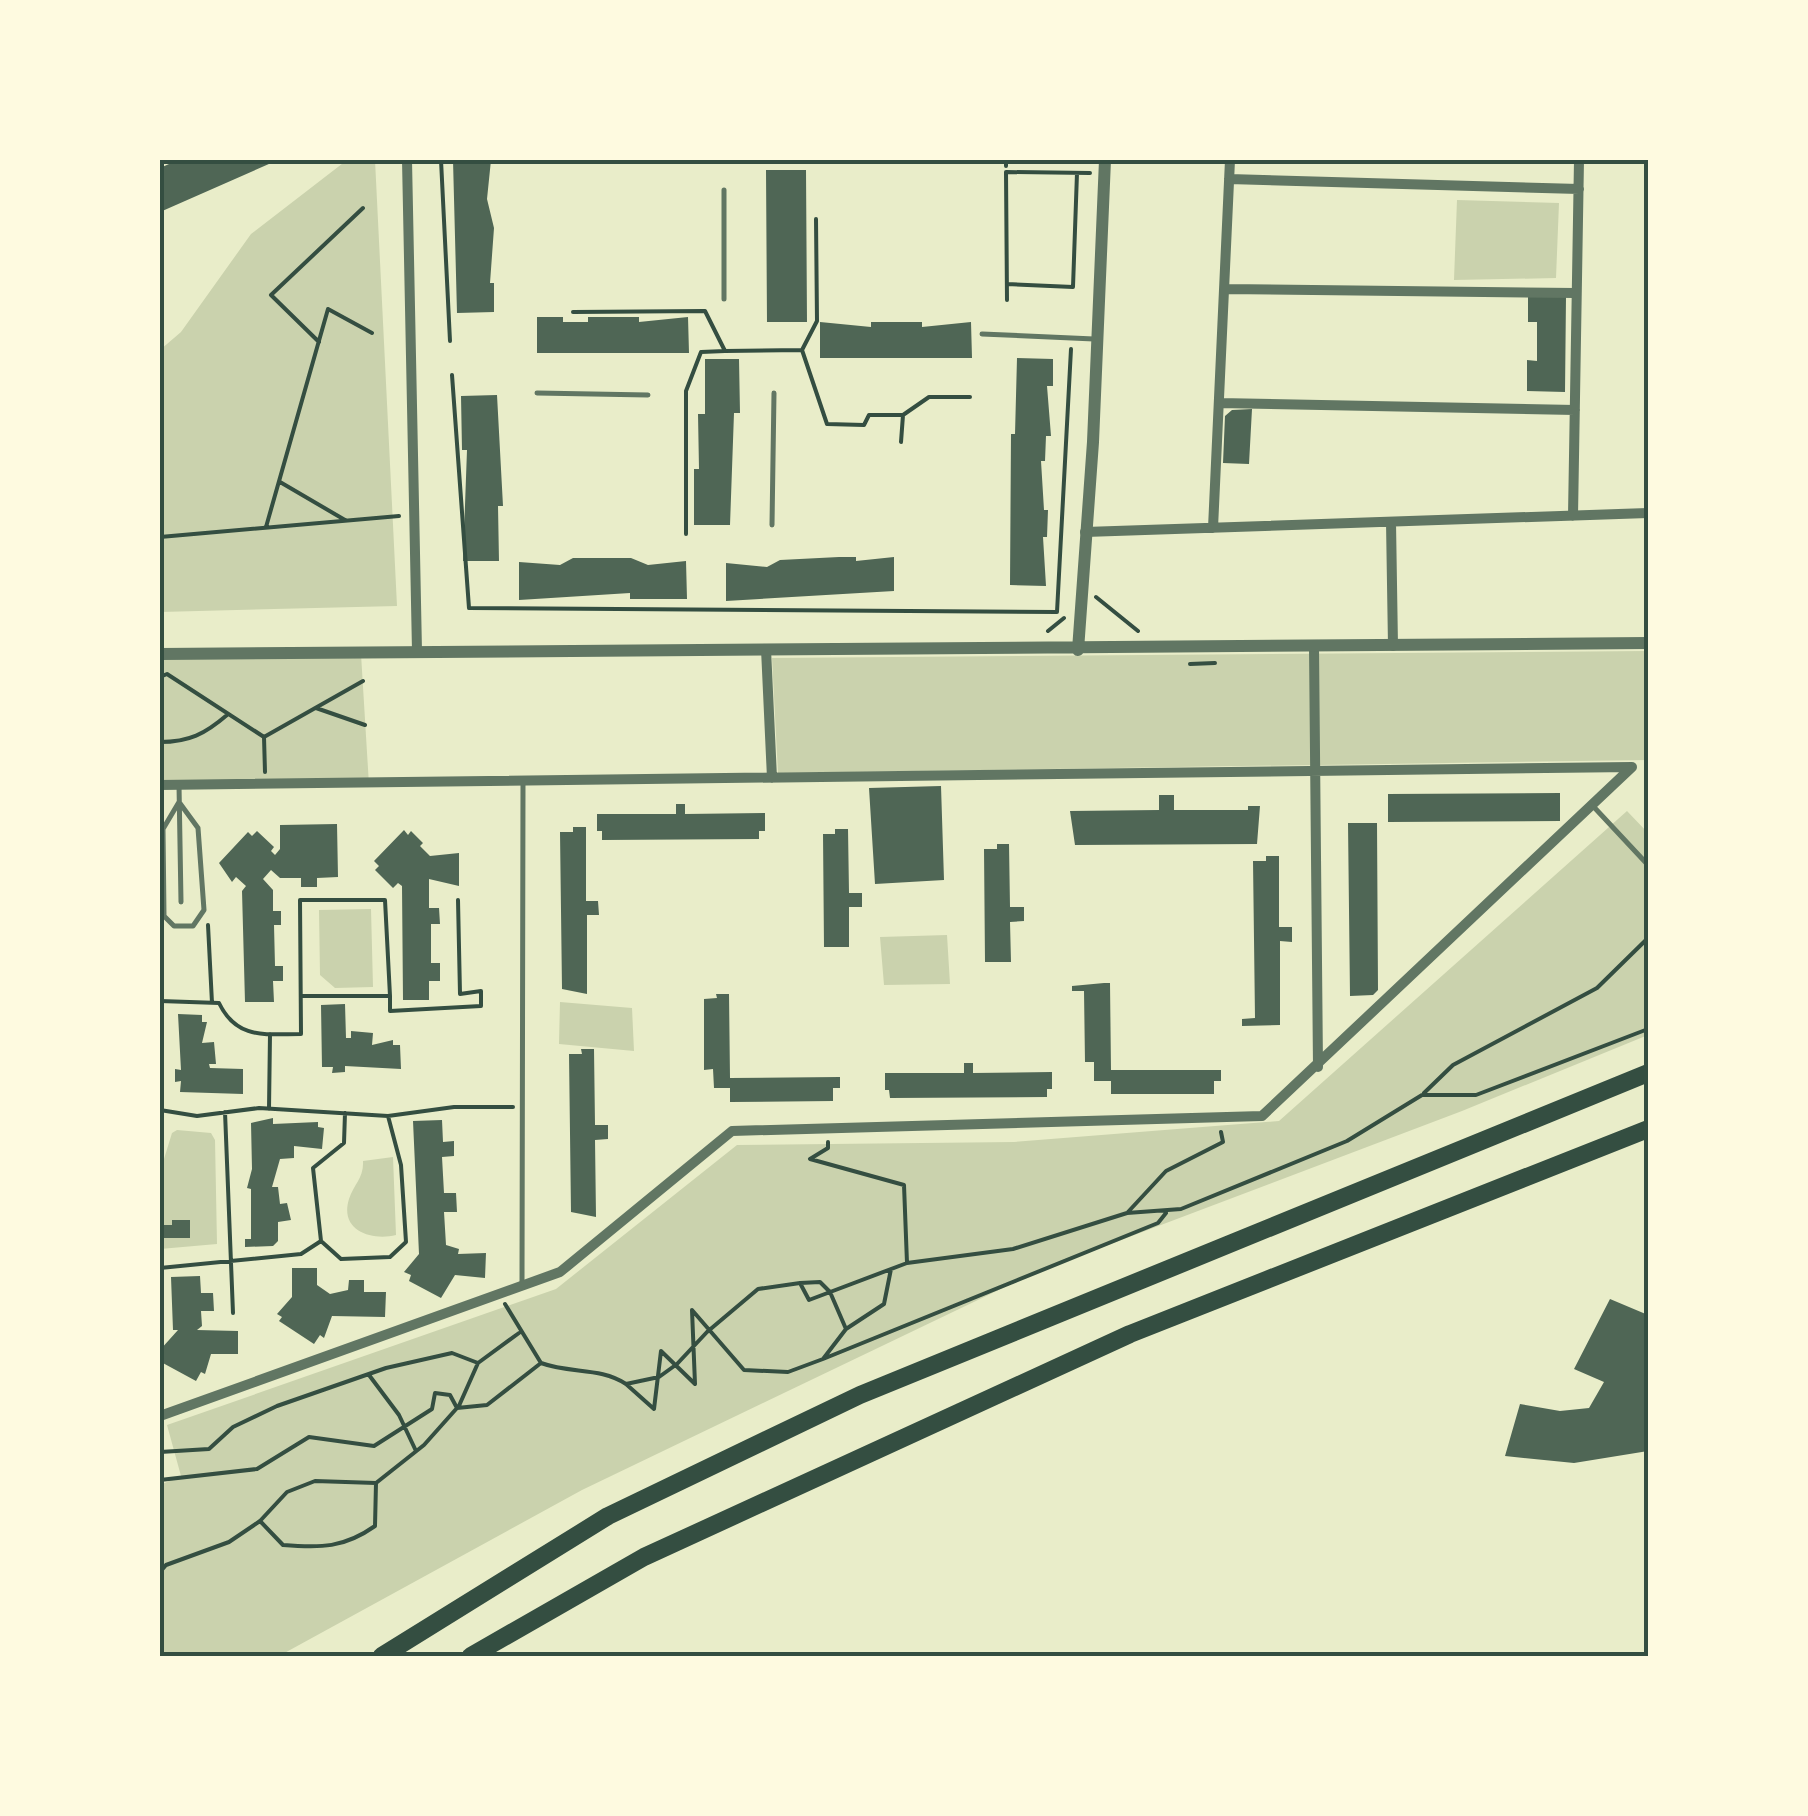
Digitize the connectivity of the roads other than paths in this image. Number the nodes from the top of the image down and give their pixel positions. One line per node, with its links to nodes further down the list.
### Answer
1 (407, 160): 29 (street)
2 (1230, 160): 5 (street)
3 (1579, 160): 6 (street)
4 (1104, 167): 12 (street)
5 (1229, 178): 6 (street); 8 (street)
6 (1579, 189): 9 (street)
7 (724, 190): 10 (lane)
8 (1224, 289): 9 (street); 16 (street)
9 (1575, 294): 17 (street)
10 (724, 299)
11 (982, 334): 12 (lane)
12 (1098, 339): 23 (street)
13 (537, 393): 15 (lane)
14 (774, 393): 21 (lane)
15 (648, 395)
16 (1218, 404): 17 (street); 22 (street)
17 (1575, 410): 19 (street)
18 (1648, 513): 19 (street)
19 (1573, 516): 20 (street)
20 (1391, 522): 22 (street); 25 (street)
21 (772, 525)
22 (1213, 528): 23 (street)
23 (1086, 532): 28 (street)
24 (1648, 643): 25 (street)
25 (1393, 646): 26 (street)
26 (1314, 647): 28 (street); 31 (street)
27 (766, 649): 28 (street); 29 (street); 32 (street)
28 (1078, 650)
29 (417, 651): 30 (street)
30 (160, 654)
31 (1314, 771): 32 (street); 37 (street); 40 (street)
32 (772, 778): 33 (street)
33 (524, 782): 35 (street); 43 (lane)
34 (160, 785): 35 (street)
35 (179, 785): 36 (lane)
36 (179, 802): 36 (lane); 39 (lane)
37 (1592, 805): 38 (lane); 40 (street)
38 (1648, 865)
39 (181, 902)
40 (1318, 1068): 43 (street)
41 (1648, 1073): 45 (highway)
42 (1648, 1129): 46 (highway)
43 (522, 1287): 44 (street)
44 (160, 1416)
45 (382, 1656)
46 (472, 1656)

